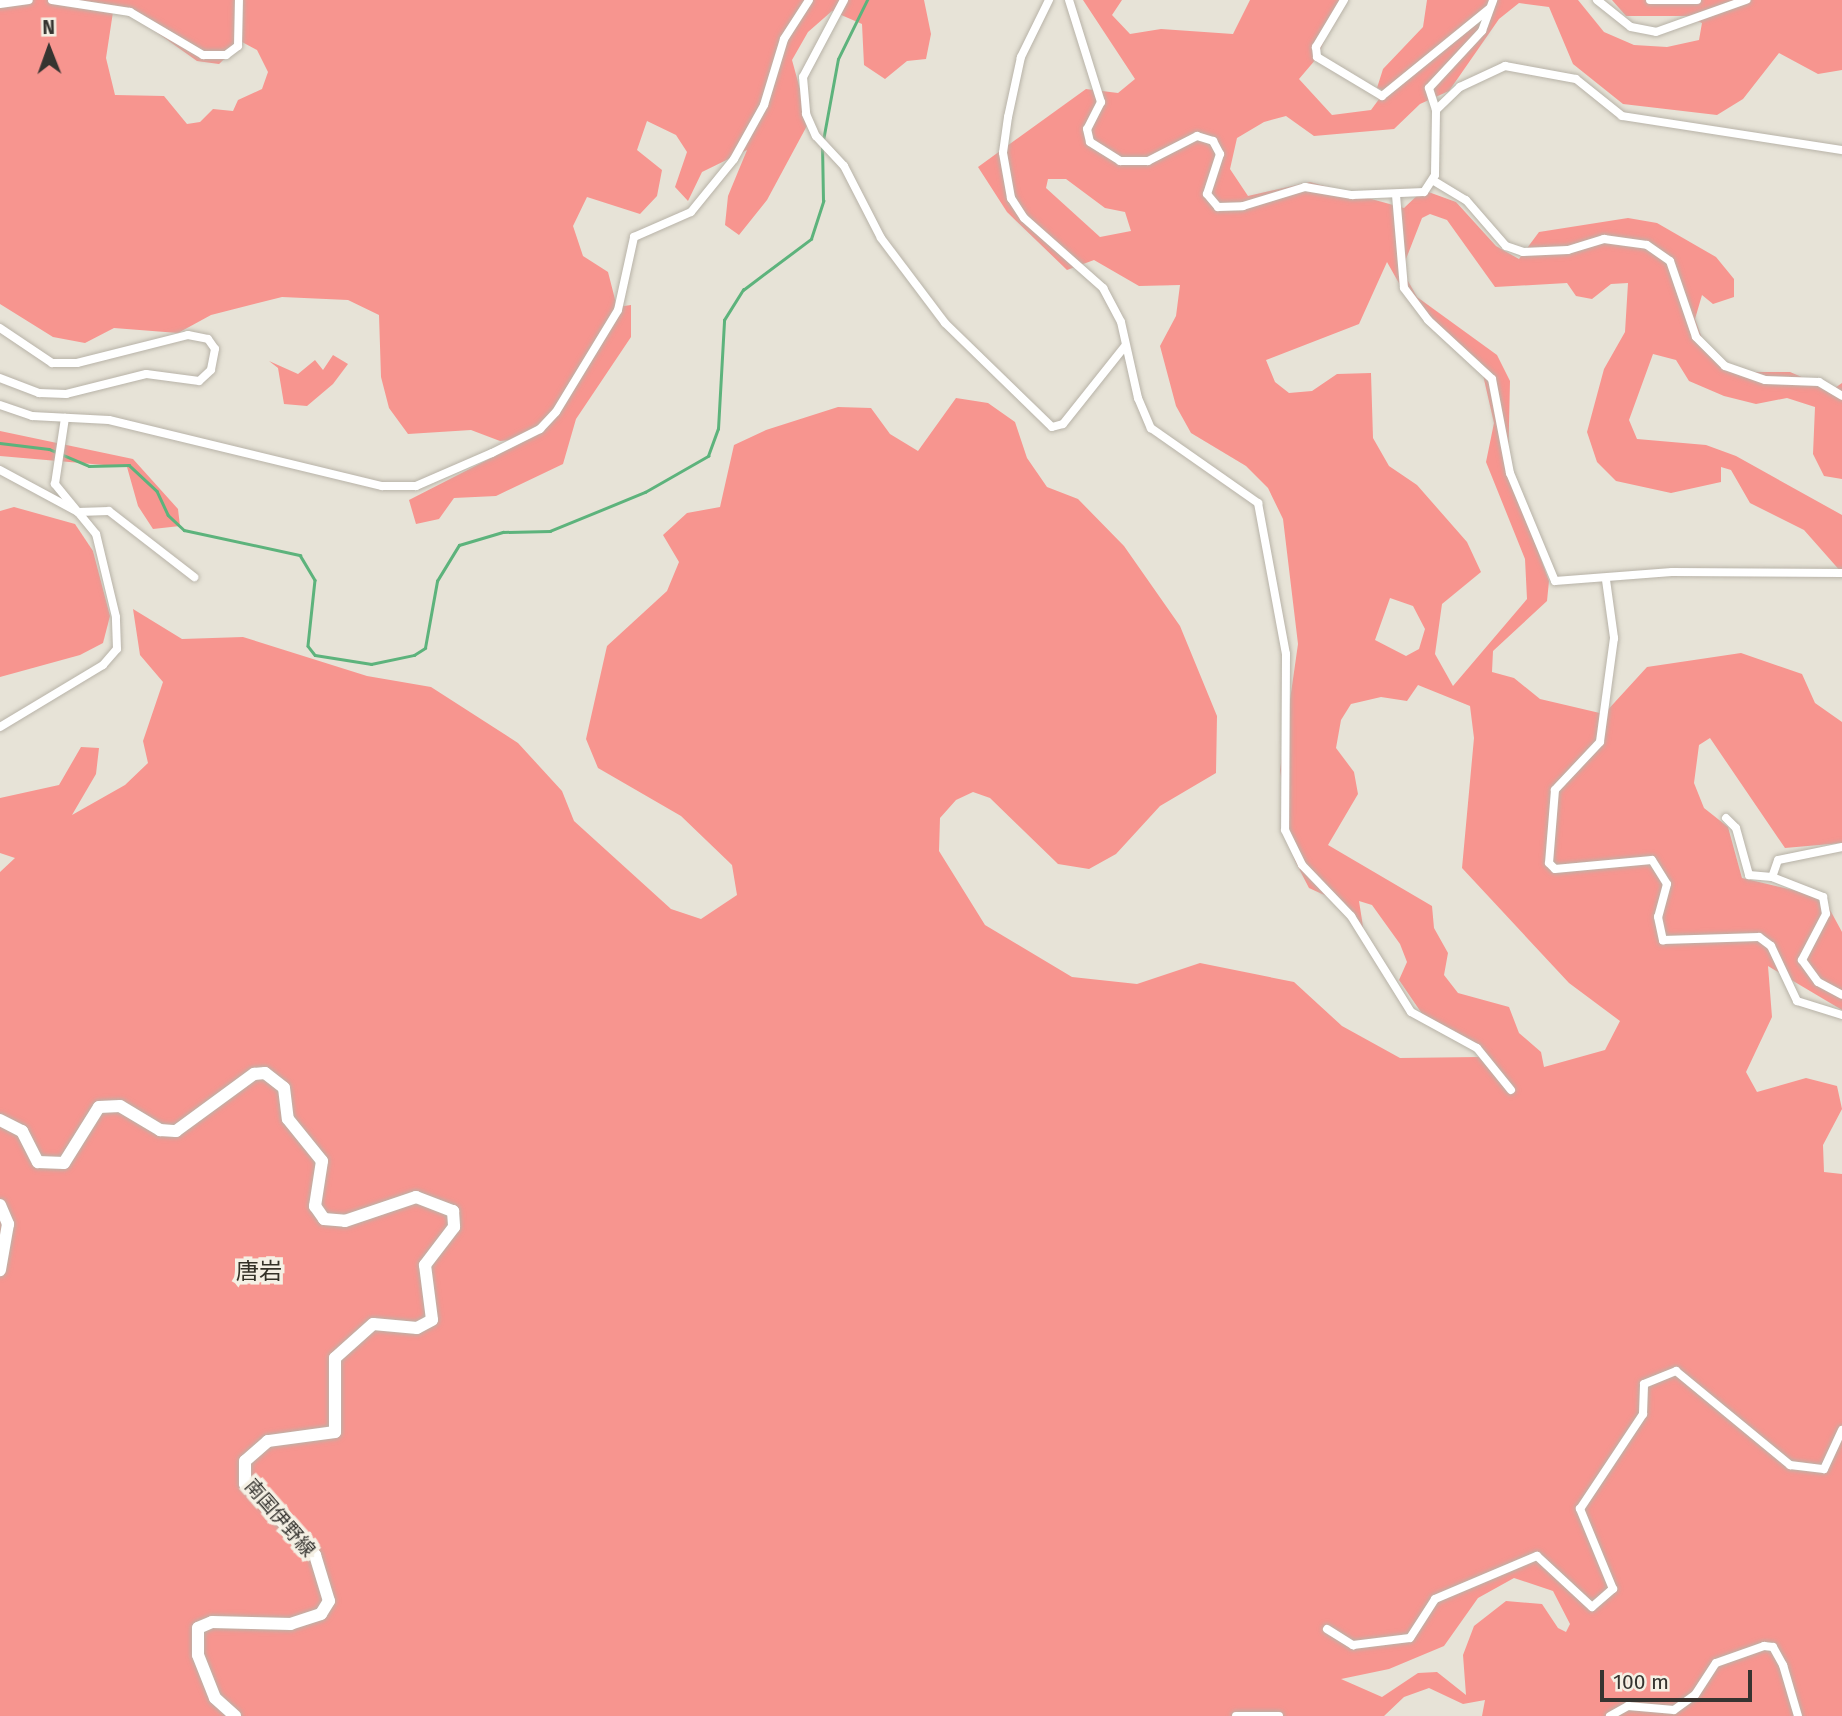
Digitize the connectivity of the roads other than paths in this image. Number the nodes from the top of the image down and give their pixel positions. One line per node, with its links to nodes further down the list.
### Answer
1 (29, 0): 14 (street)
2 (52, 0): 3 (street)
3 (239, 0)
4 (809, 0): 24 (street)
5 (844, 0): 20 (street)
6 (1049, 0): 20 (street)
7 (1069, 0): 18 (street)
8 (1344, 0): 13 (street)
9 (1597, 0): 12 (street)
10 (1650, 0): 11 (street)
11 (1697, 0)
12 (1746, 0)
13 (1492, 3): 15 (street)
14 (0, 4)
15 (1436, 110): 16 (street); 17 (street)
16 (1842, 150)
17 (1434, 181): 18 (street); 22 (street)
18 (1396, 195): 29 (street)
19 (0, 328): 21 (street)
20 (1125, 339): 36 (street)
21 (0, 378)
22 (1842, 396)
23 (0, 405): 24 (street)
24 (64, 422): 26 (street)
25 (0, 470): 26 (street)
26 (78, 512): 28 (street); 30 (street)
27 (1842, 573): 29 (street)
28 (194, 577)
29 (1606, 580): 35 (street)
30 (0, 727)
31 (1726, 818): 33 (street)
32 (1842, 847): 33 (street)
33 (1772, 877): 34 (street)
34 (1842, 995)
35 (1842, 1015)
36 (1511, 1090)
37 (0, 1120): 42 (main road, 南国伊野線)
38 (0, 1205): 39 (main road)
39 (0, 1270)
40 (1842, 1430): 41 (street)
41 (1327, 1629)
42 (235, 1716)
43 (1236, 1716): 44 (street)
44 (1279, 1716)
45 (1610, 1716): 46 (street)
46 (1798, 1716)

